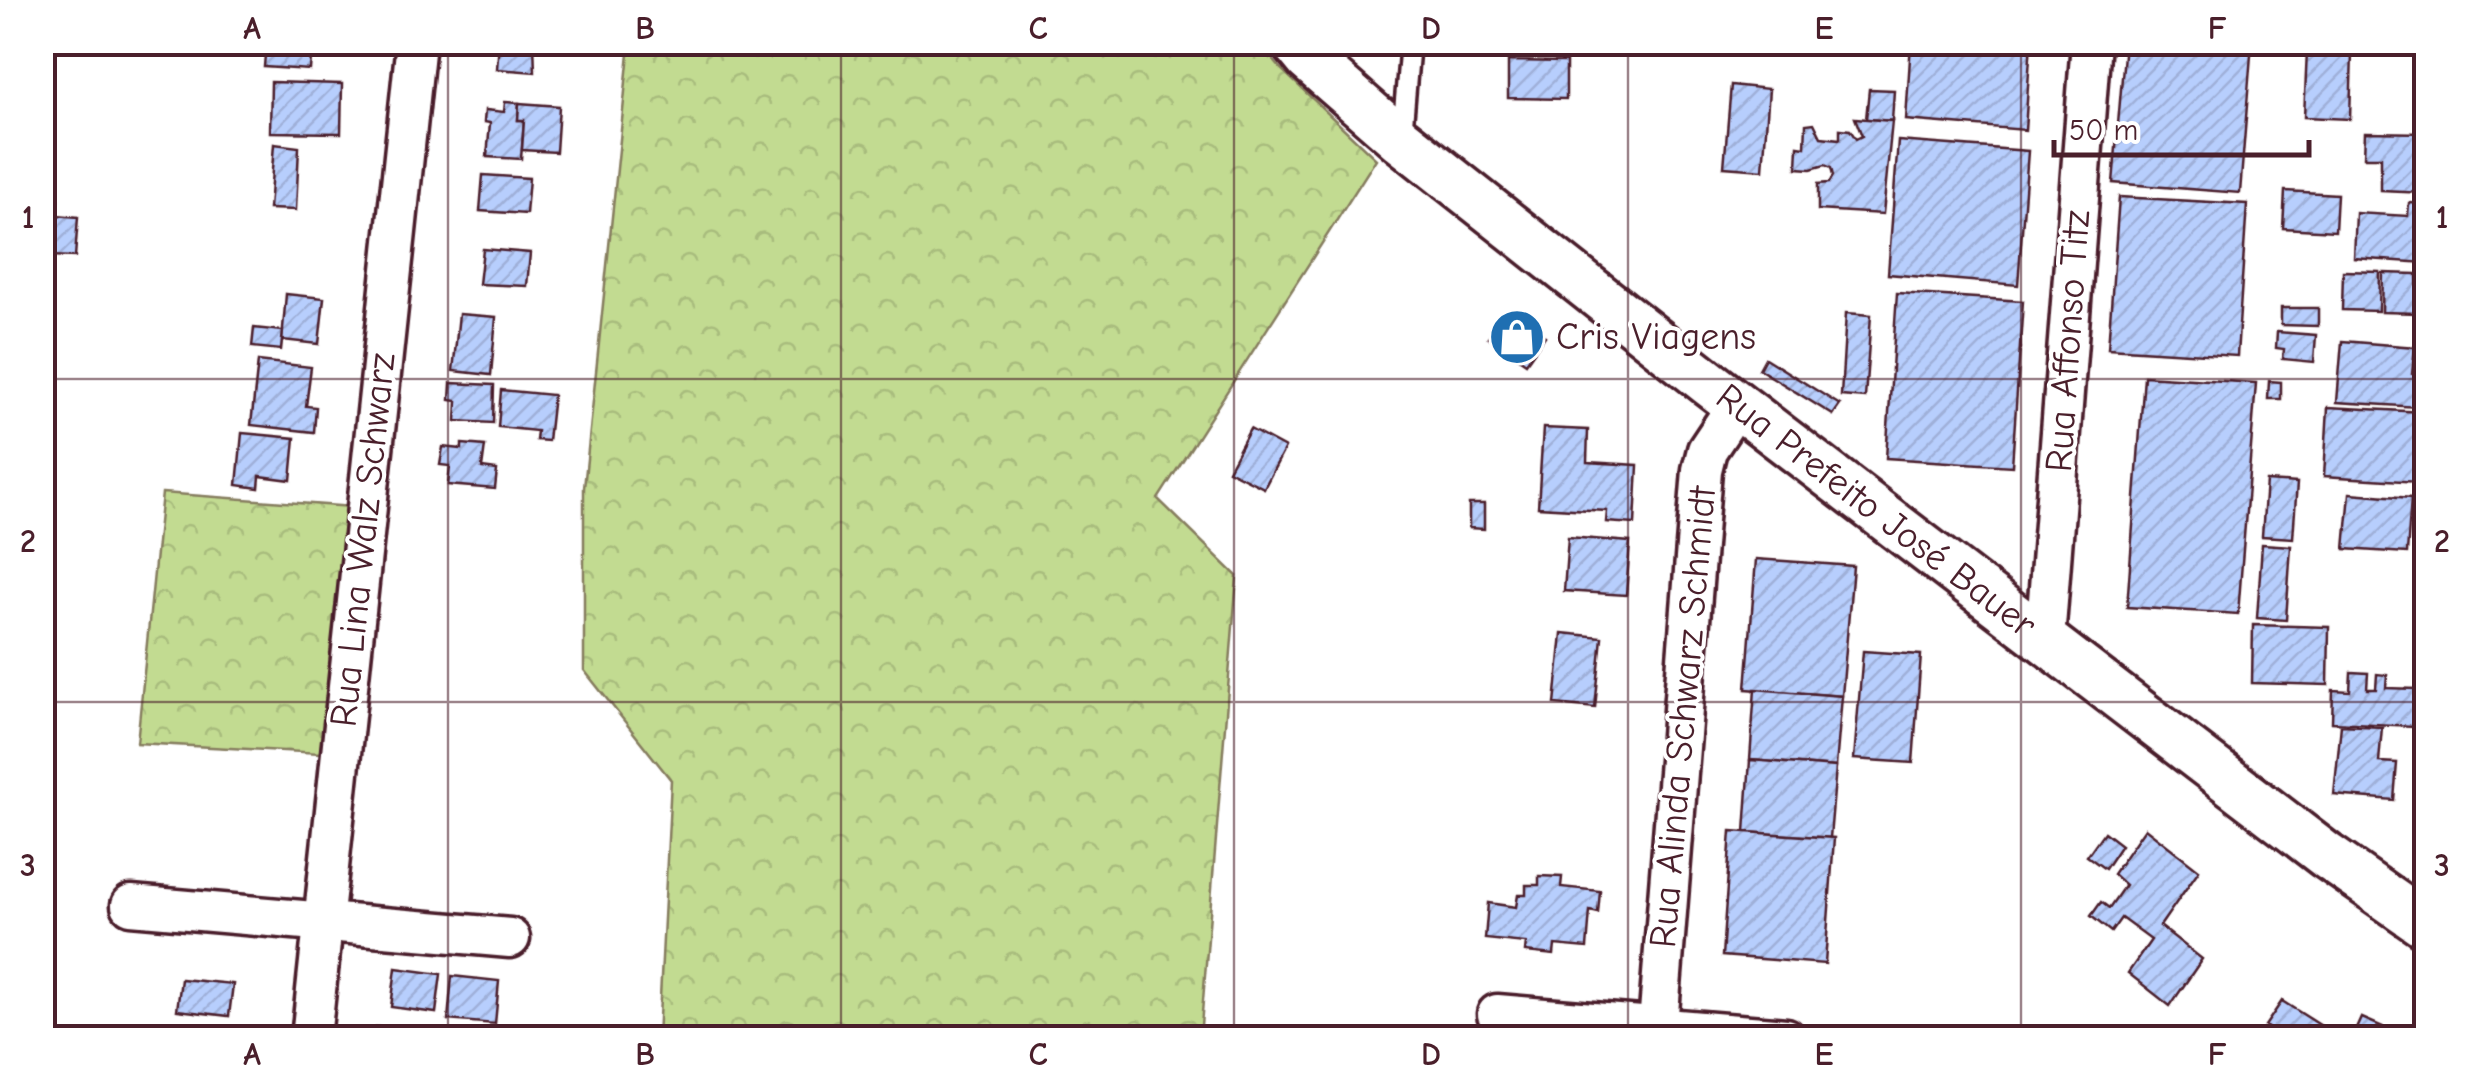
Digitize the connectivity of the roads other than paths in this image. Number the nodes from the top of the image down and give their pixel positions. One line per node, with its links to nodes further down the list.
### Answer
1 (416, 42): 9 (street, Rua Lina Walz Schwarz)
2 (1294, 42): 5 (street, Rua Prefeito José Bauer)
3 (1410, 42): 5 (lane)
4 (2091, 42): 7 (street, Rua Affonso Titz)
5 (1401, 140): 6 (street, Rua Prefeito José Bauer)
6 (1737, 406): 7 (street, Rua Prefeito José Bauer); 13 (street, Rua Alinda Schwarz Schmidt)
7 (2046, 640): 10 (street, Rua Prefeito José Bauer)
8 (131, 905): 9 (street)
9 (323, 922): 11 (street); 14 (street, Rua Lina Walz Schwarz)
10 (2426, 925)
11 (510, 938)
12 (1497, 1014): 13 (street)
13 (1658, 1033): 15 (street)
14 (311, 1038)
15 (1786, 1038)

